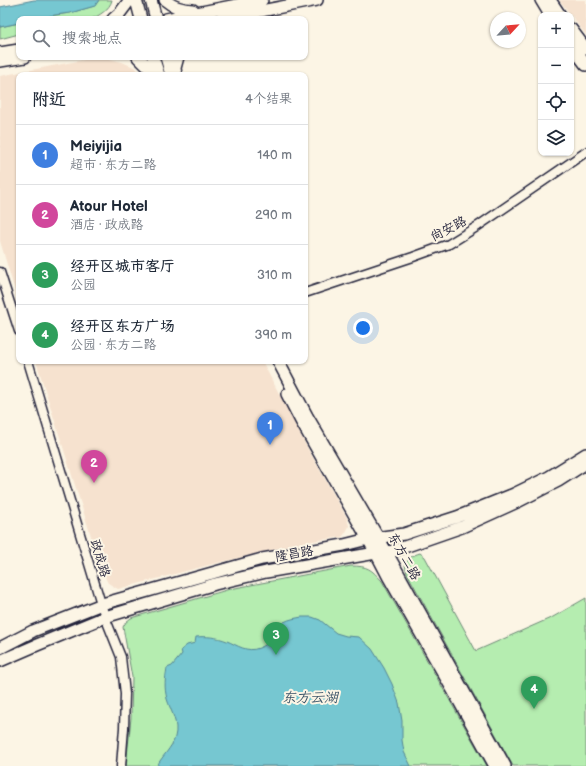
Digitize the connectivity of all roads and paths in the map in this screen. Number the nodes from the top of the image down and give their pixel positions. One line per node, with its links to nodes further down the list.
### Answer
1 (129, 0): 12 (street)
2 (136, 0): 13 (street)
3 (151, 0): 14 (street)
4 (165, 0): 9 (street)
5 (262, 0): 9 (street)
6 (317, 0): 16 (street)
7 (541, 0): 10 (street)
8 (550, 0): 11 (street)
9 (208, 10): 15 (street)
10 (548, 12)
11 (558, 12)
12 (116, 16)
13 (140, 16)
14 (155, 16)
15 (180, 16)
16 (236, 16)
17 (574, 33): 19 (street)
18 (573, 48): 28 (street)
19 (586, 49)
20 (16, 50): 21 (street)
21 (0, 53)
22 (16, 58): 27 (street)
23 (141, 60): 29 (street)
24 (154, 60): 30 (street)
25 (167, 60): 31 (street)
26 (177, 60): 32 (street)
27 (0, 61)
28 (586, 65)
29 (153, 72)
30 (158, 72)
31 (170, 72)
32 (176, 72)
33 (586, 152): 35 (street, 尚安路)
34 (0, 272): 36 (street)
35 (308, 292)
36 (16, 322)
37 (29, 364): 44 (street, 政成路)
38 (272, 364): 42 (street, 东方二路)
39 (280, 364): 42 (street, 东方二路)
40 (586, 454): 42 (street, 隆昌路)
41 (586, 463): 43 (street, 隆昌路)
42 (373, 538): 43 (street, 东方二路); 44 (street, 隆昌路)
43 (382, 553): 45 (street, 隆昌路); 49 (street, 东方二路); 50 (street, 东方二路)
44 (102, 604): 45 (street, 政成路); 46 (street, 隆昌路)
45 (105, 617): 47 (street, 隆昌路); 48 (street, 政成路)
46 (0, 648)
47 (0, 661)
48 (121, 766)
49 (495, 766)
50 (505, 766)

